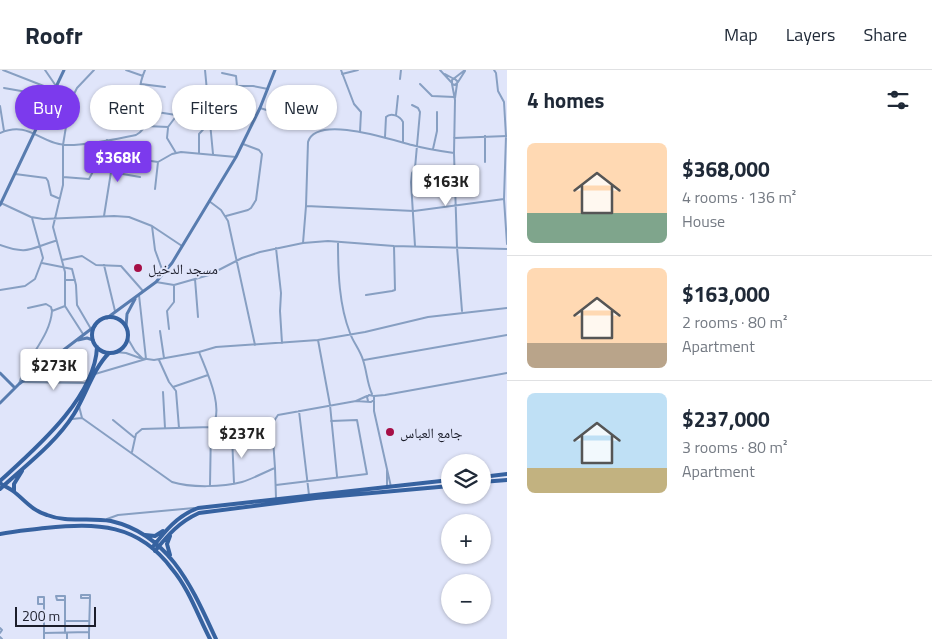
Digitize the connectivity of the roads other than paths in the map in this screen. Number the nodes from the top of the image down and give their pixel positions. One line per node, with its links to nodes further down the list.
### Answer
1 (2, 70): 26 (street)
2 (44, 70): 27 (street)
3 (64, 70): 28 (main road)
4 (94, 70): 61 (street)
5 (126, 70): 15 (street)
6 (145, 70): 19 (street)
7 (204, 70): 29 (street)
8 (274, 70): 31 (main road)
9 (341, 70): 17 (street)
10 (358, 70): 17 (street)
11 (401, 70): 20 (street)
12 (440, 70): 18 (street)
13 (465, 70): 21 (street); 22 (street)
14 (494, 70): 56 (street)
15 (129, 71): 19 (street)
16 (222, 73): 30 (street)
17 (342, 74): 52 (street)
18 (444, 74): 21 (street); 25 (street)
19 (142, 76): 23 (street)
20 (400, 79)
21 (454, 79): 22 (street); 25 (street)
22 (458, 83): 25 (street); 37 (street)
23 (141, 84): 32 (street)
24 (420, 84): 37 (street)
25 (452, 84): 37 (street)
26 (46, 85)
27 (53, 85)
28 (56, 85)
29 (206, 85)
30 (236, 85)
31 (269, 85)
32 (165, 87)
33 (4, 88): 34 (street)
34 (15, 90)
35 (266, 94): 40 (main road)
36 (398, 96): 43 (street)
37 (454, 99): 58 (street)
38 (412, 105): 63 (street)
39 (0, 106): 51 (street)
40 (260, 108): 41 (street); 62 (main road)
41 (266, 110)
42 (437, 112): 64 (street)
43 (396, 115): 57 (street); 60 (street)
44 (172, 122): 46 (street)
45 (162, 127): 46 (street)
46 (168, 127): 65 (street)
47 (35, 130): 54 (main road)
48 (143, 130): 59 (street)
49 (203, 130): 66 (street)
50 (211, 130): 67 (street)
51 (4, 131): 53 (street); 54 (street)
52 (360, 132): 57 (street); 84 (street)
53 (0, 133)
54 (34, 133): 61 (street); 75 (main road)
55 (485, 136): 56 (street); 58 (street); 73 (street)
56 (507, 136): 80 (street)
57 (385, 137): 60 (street)
58 (454, 138): 68 (street)
59 (107, 140): 61 (street); 71 (street)
60 (403, 142): 63 (street)
61 (63, 144): 76 (street)
62 (243, 144): 69 (main road); 87 (street)
63 (417, 146): 64 (street); 85 (street)
64 (433, 150): 68 (street)
65 (176, 153): 66 (street); 72 (street)
66 (199, 153): 67 (street)
67 (213, 154): 69 (street)
68 (454, 154): 83 (street)
69 (236, 157): 81 (main road)
70 (137, 159): 72 (street)
71 (99, 161): 74 (street); 76 (street)
72 (158, 162): 78 (street)
73 (485, 162)
74 (111, 172): 77 (street); 86 (street)
75 (14, 174): 79 (street); 82 (main road)
76 (63, 177): 79 (street)
77 (140, 178)
78 (155, 190)
79 (58, 198): 89 (street)
80 (504, 199): 83 (street); 94 (street)
81 (209, 201): 87 (street); 97 (main road)
82 (0, 204): 88 (street)
83 (455, 204): 85 (street); 100 (street)
84 (306, 206): 85 (street); 93 (street)
85 (414, 211): 99 (street)
86 (104, 216): 89 (street); 90 (street)
87 (226, 216): 104 (street)
88 (31, 217): 89 (street); 96 (street)
89 (54, 218): 91 (street)
90 (152, 226): 97 (street); 108 (street)
91 (56, 241): 96 (street); 103 (street)
92 (338, 242): 93 (street); 98 (street); 131 (street)
93 (303, 243): 101 (street)
94 (507, 244)
95 (0, 246): 96 (street)
96 (40, 246): 105 (street)
97 (182, 246): 108 (main road)
98 (394, 246): 99 (street); 116 (street)
99 (415, 246): 100 (street)
100 (456, 247): 102 (street); 123 (street)
101 (276, 248): 104 (street); 137 (street)
102 (507, 249)
103 (62, 260): 106 (street); 107 (street)
104 (236, 262): 109 (street); 138 (street)
105 (42, 263): 107 (street); 114 (street)
106 (104, 265): 115 (street); 122 (street)
107 (64, 269): 110 (street); 111 (street)
108 (164, 274): 112 (main road)
109 (195, 279): 113 (street); 124 (street)
110 (65, 280): 111 (street); 118 (street)
111 (75, 280): 127 (street)
112 (156, 282): 113 (street); 115 (main road)
113 (174, 285): 128 (street)
114 (0, 290)
115 (143, 292): 117 (main road)
116 (366, 294)
117 (138, 296): 122 (main road); 126 (main road); 144 (street)
118 (65, 306): 121 (street); 130 (street)
119 (28, 308): 121 (street)
120 (507, 308): 123 (street)
121 (52, 310): 151 (street)
122 (115, 311): 125 (main road)
123 (462, 312): 131 (street)
124 (198, 317)
125 (107, 318): 126 (main road); 127 (main road)
126 (126, 327): 133 (main road)
127 (93, 328): 130 (main road); 134 (main road)
128 (169, 329)
129 (160, 331): 143 (street)
130 (83, 334): 136 (main road)
131 (350, 334): 135 (street); 146 (street)
132 (507, 336): 146 (street)
133 (128, 339): 140 (main road); 144 (street)
134 (93, 340): 136 (main road); 139 (main road)
135 (318, 340): 137 (street); 165 (street)
136 (75, 341): 151 (main road)
137 (282, 343): 138 (street)
138 (254, 345): 141 (street)
139 (97, 347): 142 (main road); 152 (main road)
140 (115, 352): 142 (main road); 144 (street)
141 (199, 352): 143 (street); 150 (street)
142 (109, 353): 149 (main road)
143 (164, 358): 145 (street)
144 (144, 359): 145 (street); 149 (street)
145 (159, 359): 154 (street)
146 (363, 361): 153 (street)
147 (0, 373): 155 (main road)
148 (507, 373): 158 (street)
149 (95, 374): 164 (main road)
150 (208, 375): 154 (street); 174 (street)
151 (21, 383): 152 (street); 155 (main road)
152 (86, 383): 188 (main road)
153 (368, 384): 157 (street); 159 (street)
154 (173, 387): 173 (street)
155 (15, 388): 163 (main road)
156 (163, 392): 172 (street)
157 (374, 395): 158 (street); 159 (street); 160 (street)
158 (385, 395): 160 (street)
159 (368, 396): 161 (street); 162 (street)
160 (374, 400): 162 (street); 167 (street)
161 (356, 401): 162 (street); 165 (street)
162 (369, 401): 167 (street)
163 (0, 403)
164 (79, 405): 168 (street); 169 (main road)
165 (330, 405): 166 (street); 171 (street)
166 (299, 411): 179 (street); 183 (street)
167 (374, 411): 191 (street)
168 (82, 418): 169 (street); 177 (street)
169 (70, 420): 178 (main road)
170 (113, 420): 176 (street)
171 (332, 421): 182 (street); 182 (street)
172 (165, 428): 173 (street); 176 (street)
173 (179, 428): 174 (street)
174 (212, 428): 189 (street)
175 (232, 436): 187 (street)
176 (135, 438): 177 (street)
177 (132, 452): 189 (street)
178 (26, 466): 188 (main road); 193 (main road)
179 (274, 468): 187 (street); 190 (street)
180 (507, 474): 181 (main road)
181 (491, 475)
182 (337, 477): 183 (street)
183 (307, 480): 190 (street); 195 (street)
184 (507, 480): 186 (main road)
185 (441, 481): 191 (main road)
186 (491, 481)
187 (234, 483): 189 (street)
188 (1, 485): 193 (main road)
189 (210, 485)
190 (276, 485): 196 (street)
191 (389, 487): 194 (street); 195 (main road)
192 (441, 487): 194 (main road)
193 (14, 491): 198 (main road)
194 (389, 492): 200 (main road)
195 (309, 495): 196 (main road)
196 (276, 499): 197 (main road)
197 (198, 508): 198 (street); 199 (main road)
198 (102, 520): 201 (main road)
199 (174, 521): 201 (main road); 203 (main road)
200 (176, 527): 203 (main road); 205 (main road)
201 (140, 533): 203 (main road)
202 (0, 534): 204 (main road)
203 (157, 545): 204 (main road); 205 (main road)
204 (154, 549): 219 (main road)
205 (176, 563): 220 (main road)
206 (90, 598): 210 (street)
207 (65, 600): 209 (street)
208 (43, 604): 214 (street)
209 (65, 621): 210 (street); 215 (street)
210 (89, 621): 212 (street)
211 (0, 628): 213 (street)
212 (89, 632): 215 (street); 218 (street)
213 (0, 633)
214 (44, 633): 215 (street); 216 (street)
215 (66, 633): 217 (street)
216 (44, 639)
217 (67, 639)
218 (89, 639)
219 (210, 639)
220 (216, 639)

